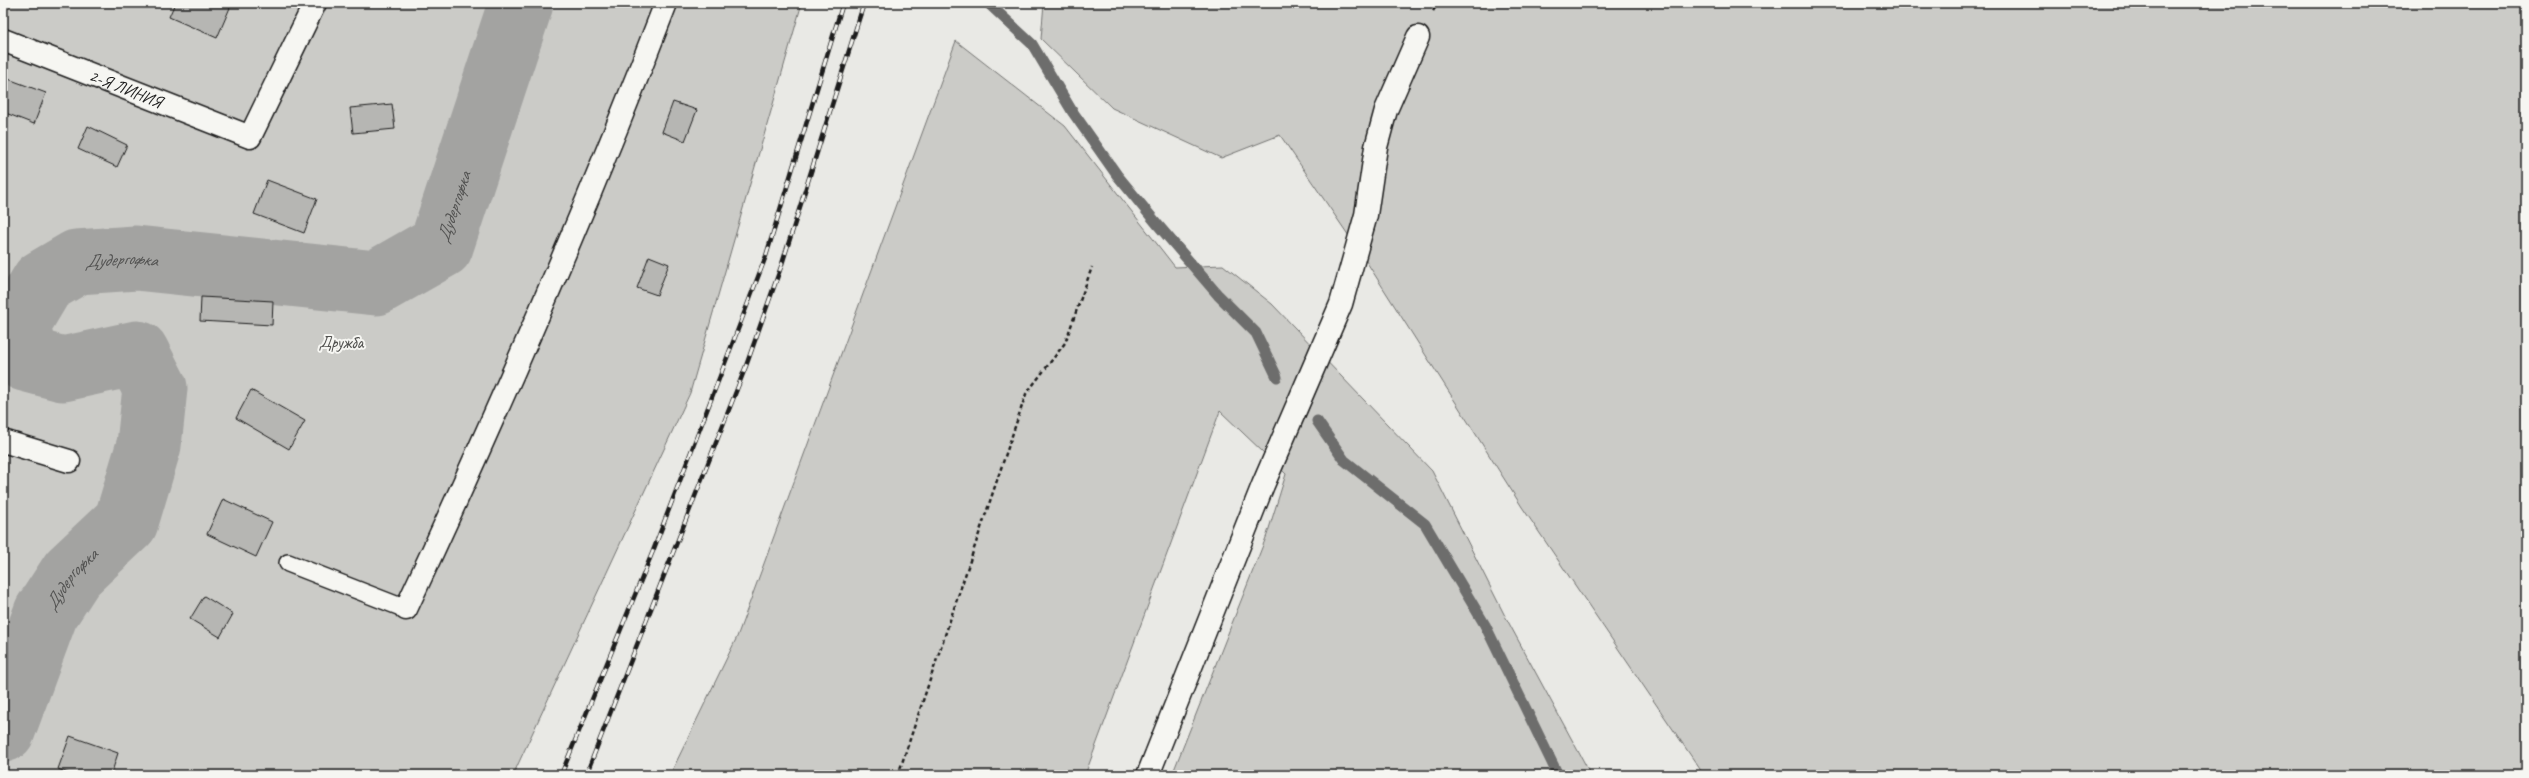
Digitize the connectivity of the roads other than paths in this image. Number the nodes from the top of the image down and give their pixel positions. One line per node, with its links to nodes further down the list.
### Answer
1 (315, 3): 4 (street, 2-Я ЛИНИЯ)
2 (666, 3): 8 (street)
3 (1418, 37): 9 (street)
4 (3, 40)
5 (3, 441): 6 (street)
6 (69, 462)
7 (288, 562): 8 (lane)
8 (406, 609)
9 (1148, 775)

